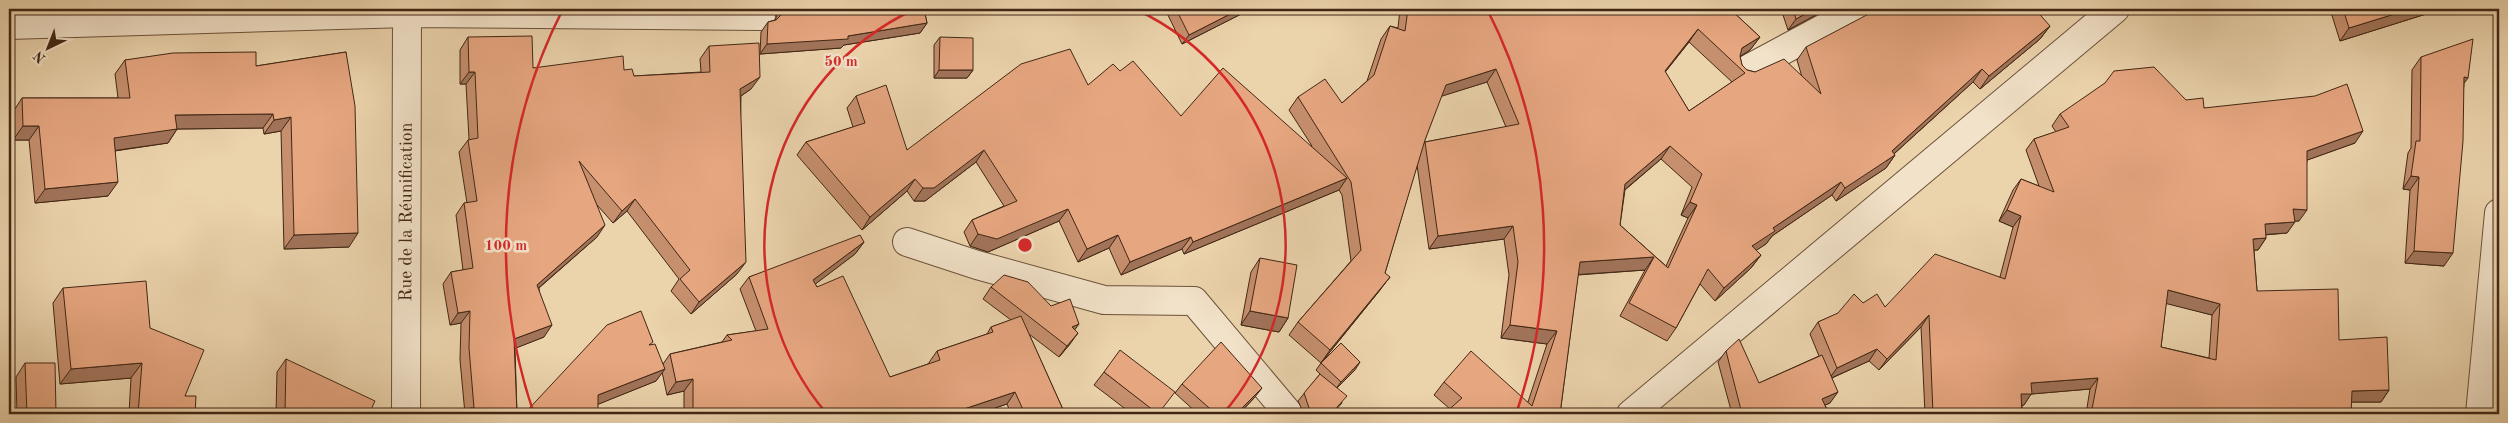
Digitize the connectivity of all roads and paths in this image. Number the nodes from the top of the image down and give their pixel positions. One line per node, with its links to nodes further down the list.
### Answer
1 (1860, 9): 6 (street)
2 (2115, 9): 11 (street)
3 (407, 11): 4 (street); 5 (street); 9 (street, Rue de la Réunification)
4 (761, 16)
5 (9, 25)
6 (1746, 70)
7 (2499, 213): 12 (street)
8 (906, 242): 10 (street)
9 (406, 414)
10 (1289, 414)
11 (1631, 414)
12 (2480, 414)

